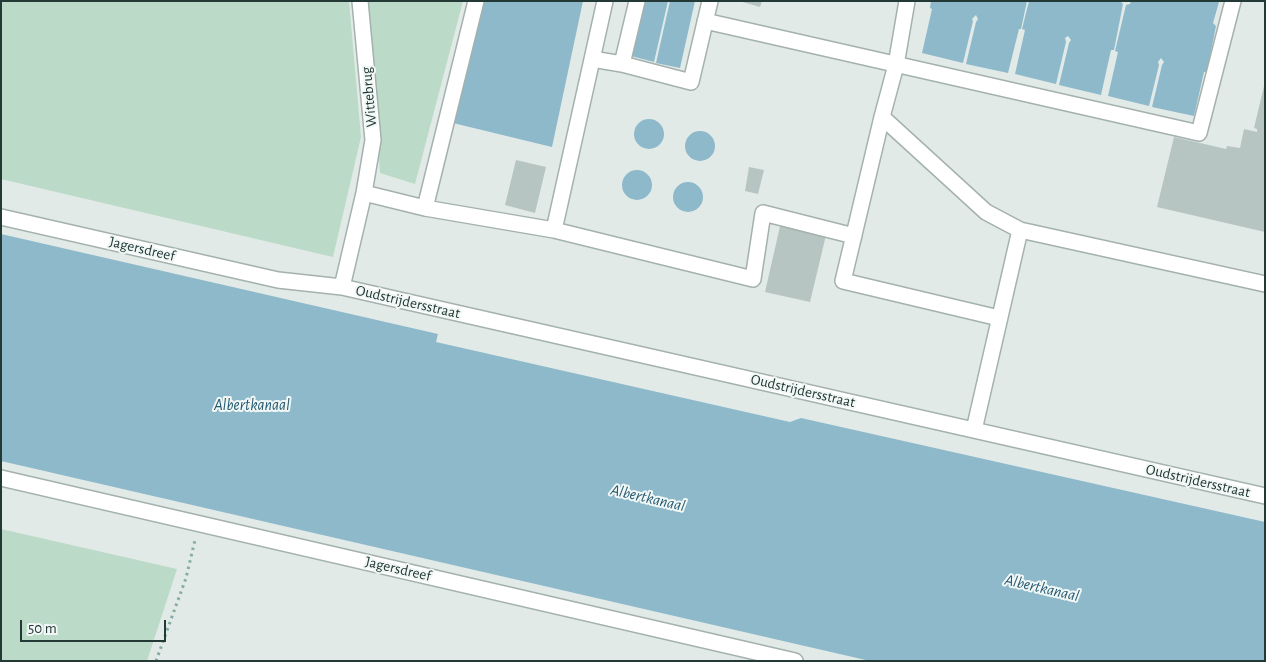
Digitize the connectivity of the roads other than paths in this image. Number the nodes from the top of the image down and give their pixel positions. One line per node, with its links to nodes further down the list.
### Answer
1 (360, 1): 13 (street, Wittebrug)
2 (476, 1): 14 (street)
3 (605, 1): 9 (street)
4 (637, 1): 10 (street)
5 (710, 1): 8 (street)
6 (907, 1): 11 (street)
7 (1232, 1): 11 (street)
8 (705, 21): 10 (street); 11 (street)
9 (592, 59): 10 (street); 16 (street)
10 (622, 64)
11 (896, 65): 12 (street)
12 (882, 117): 17 (street); 18 (street)
13 (364, 193): 14 (street); 20 (street, Wittebrug)
14 (425, 208): 16 (street)
15 (1, 217): 20 (street, Jagersdreef)
16 (554, 230): 18 (street)
17 (1020, 230): 19 (street); 21 (street)
18 (854, 236): 21 (street)
19 (1265, 284)
20 (342, 287): 22 (street, Oudstrijdersstraat)
21 (999, 318): 22 (street)
22 (974, 430): 24 (street, Oudstrijdersstraat)
23 (1, 478): 25 (street, Jagersdreef)
24 (1265, 496)
25 (795, 661)

